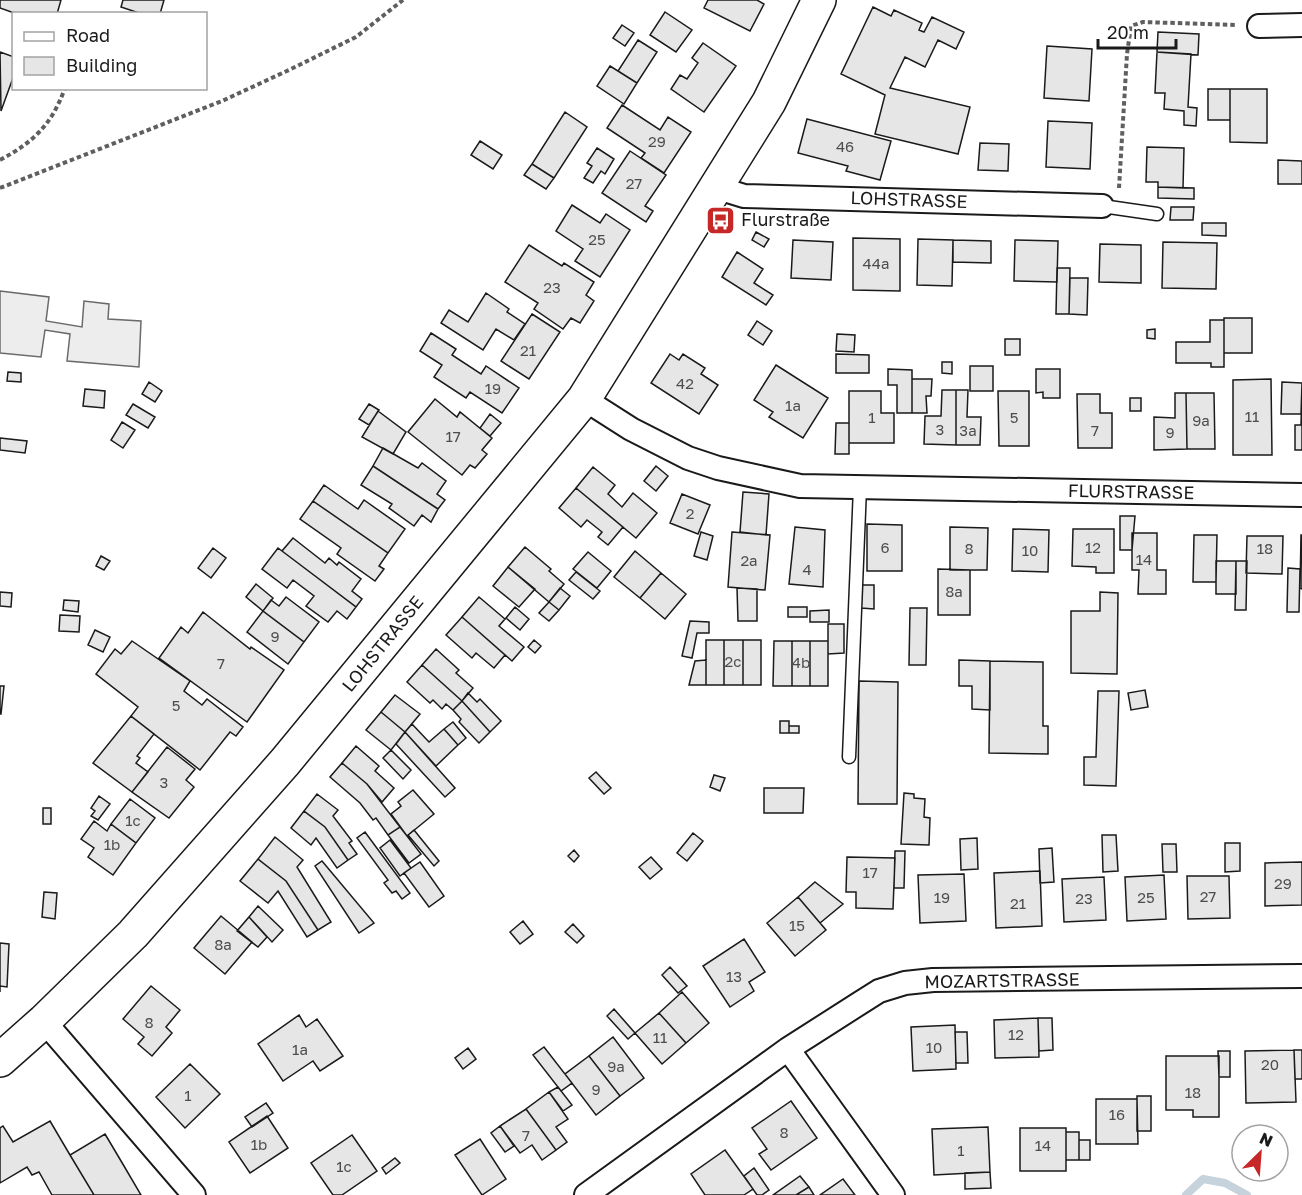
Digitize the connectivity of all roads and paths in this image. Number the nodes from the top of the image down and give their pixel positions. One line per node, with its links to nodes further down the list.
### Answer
1 (403, 0): 7 (path)
2 (819, 0): 8 (main road, LOHSTRASSE)
3 (1302, 25): 4 (street)
4 (1259, 26): 9 (path)
5 (64, 90): 6 (path)
6 (0, 160)
7 (0, 188)
8 (718, 188): 9 (street, LOHSTRASSE); 11 (main road, LOHSTRASSE)
9 (1102, 206): 10 (lane)
10 (1158, 214)
11 (584, 399): 12 (street, FLURSTRASSE); 16 (main road, LOHSTRASSE)
12 (860, 487): 13 (street, FLURSTRASSE); 14 (lane)
13 (1302, 495)
14 (849, 758)
15 (1302, 976): 17 (street, MOZARTSTRASSE)
16 (44, 1021): 18 (main road, LOHSTRASSE); 19 (street)
17 (788, 1050): 20 (street, MOZARTSTRASSE); 21 (street)
18 (0, 1060)
19 (194, 1195)
20 (586, 1195)
21 (893, 1195)

